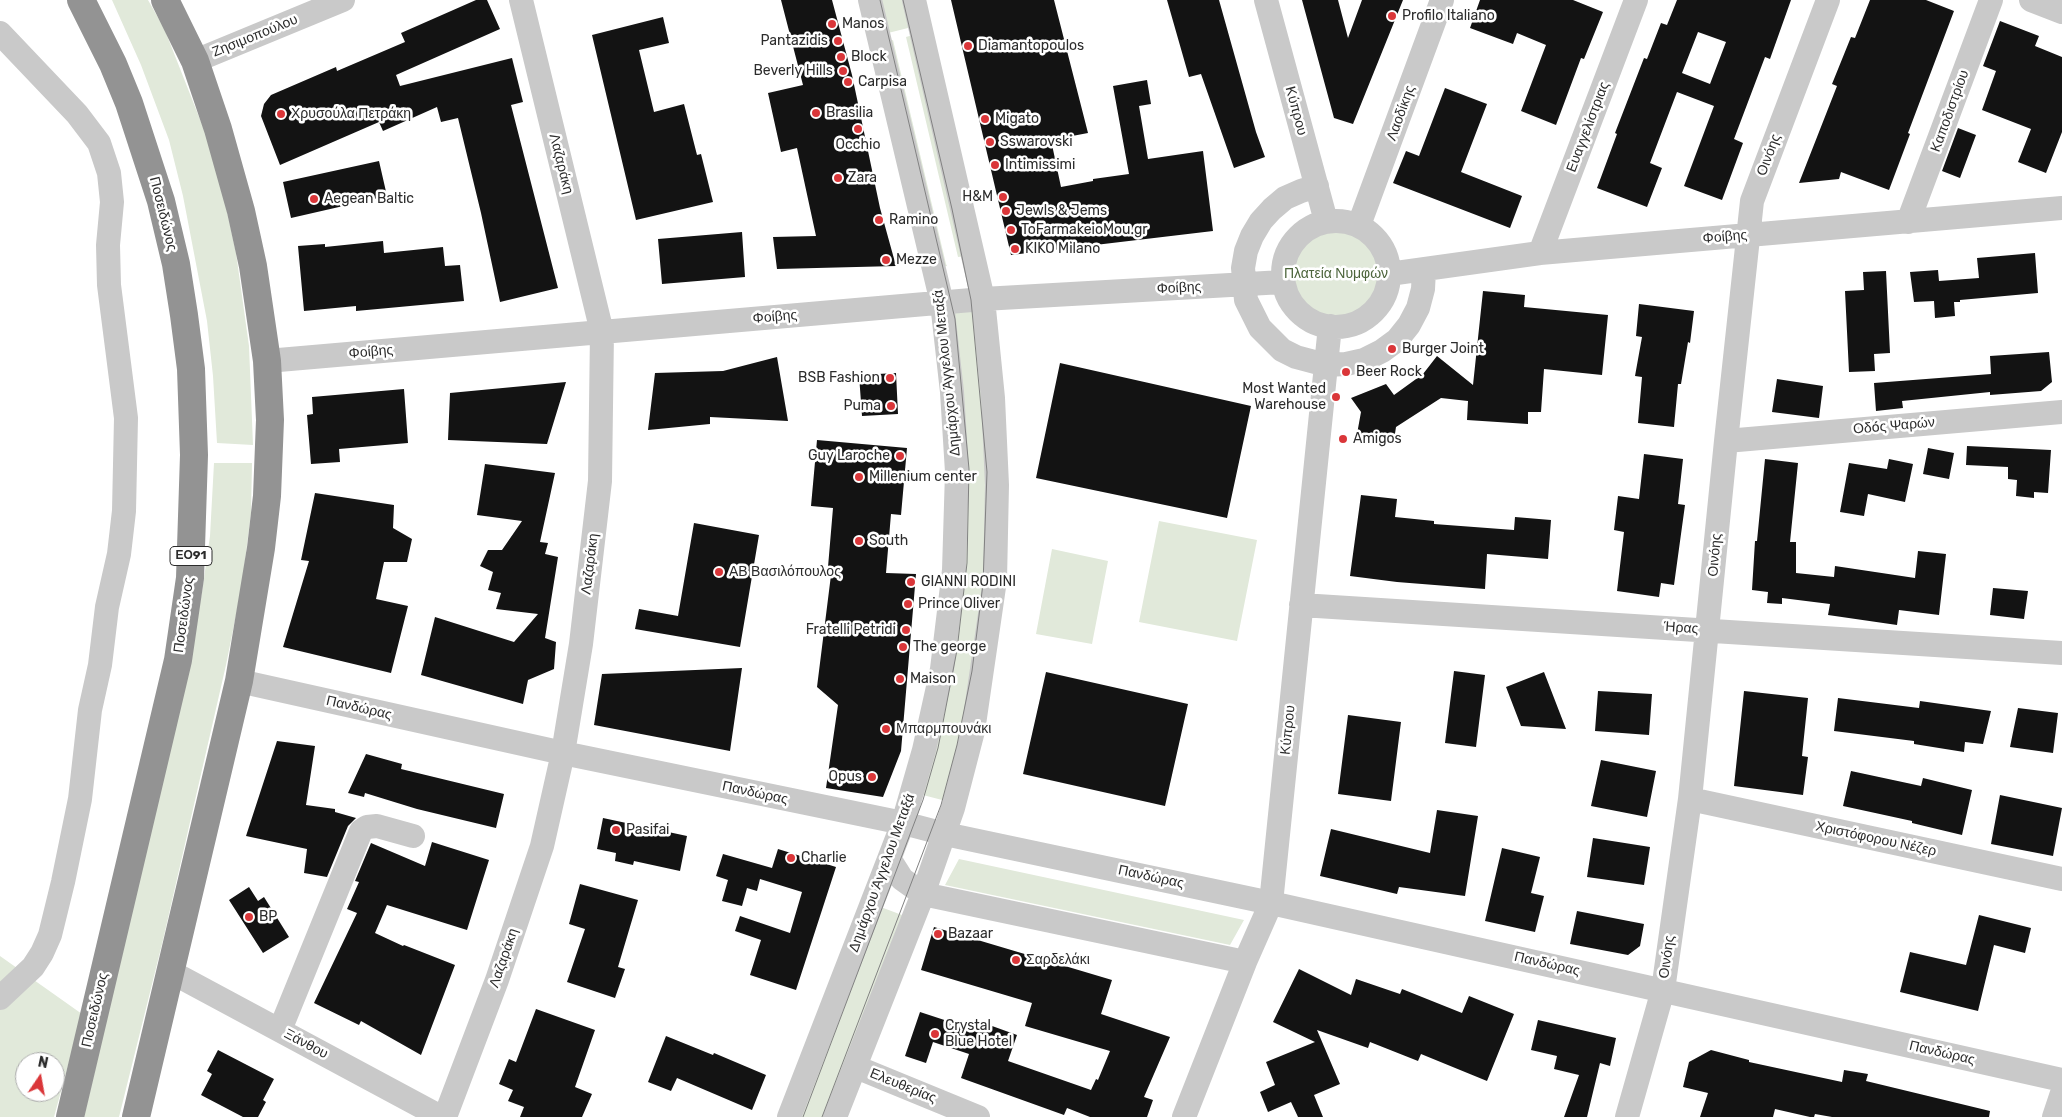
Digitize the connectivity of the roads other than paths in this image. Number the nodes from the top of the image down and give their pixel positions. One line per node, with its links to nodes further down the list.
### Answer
1 (81, 0): 56 (highway, Ποσειδώνος / ΕΟ91)
2 (165, 0): 15 (highway)
3 (343, 0): 15 (street, Ζησιμοπούλου)
4 (521, 0): 30 (street, Λαζαράκη)
5 (870, 0): 28 (street, Δημάρχου Άγγελου Μεταξά)
6 (914, 0): 27 (street)
7 (1266, 0): 16 (street, Κύπρου)
8 (1442, 0): 20 (street, Λαοδίκης)
9 (1636, 0): 22 (street, Ευαγγελίστριας)
10 (1828, 0): 21 (street, Οινόης)
11 (1991, 0): 19 (street, Καποδιστρίου)
12 (2031, 0): 13 (street)
13 (2062, 12)
14 (0, 33): 51 (street)
15 (195, 61): 31 (highway)
16 (1317, 186): 18 (street, Κύπρου); 26 (street)
17 (2062, 208): 19 (street, Φοίβης)
18 (1326, 221): 20 (street); 25 (street)
19 (1908, 222): 21 (street, Φοίβης)
20 (1359, 225): 24 (street)
21 (1748, 235): 22 (street, Φοίβης); 34 (street, Οινόης)
22 (1540, 253): 23 (street, Φοίβης)
23 (1424, 270): 24 (street, Φοίβης); 32 (street)
24 (1389, 274): 29 (street)
25 (1283, 282): 26 (street, Φοίβης); 29 (street)
26 (1243, 284): 27 (street, Φοίβης); 32 (street)
27 (983, 299): 28 (street, Φοίβης); 42 (street)
28 (942, 303): 30 (street, Φοίβης); 41 (street, Δημάρχου Άγγελου Μεταξά)
29 (1330, 326): 32 (street, Κύπρου)
30 (602, 332): 31 (street, Φοίβης); 39 (street, Λαζαράκη)
31 (267, 361): 38 (highway)
32 (1326, 365): 35 (street, Κύπρου)
33 (2062, 412): 34 (street, Οδóς Ψαρών)
34 (1726, 441): 36 (street, Οινόης)
35 (1300, 605): 36 (street, Ήρας); 47 (street, Κύπρου)
36 (1707, 630): 37 (street, Ήρας); 40 (street, Οινόης)
37 (2062, 653)
38 (239, 681): 39 (street, Πανδώρας); 49 (highway)
39 (563, 753): 41 (street, Πανδώρας); 59 (street, Λαζαράκη)
40 (1690, 799): 45 (street, Χριστόφορου Νέζερ); 50 (street, Οινόης)
41 (903, 823): 42 (street, Πανδώρας); 44 (street, Δημάρχου Άγγελου Μεταξά)
42 (945, 834): 46 (street); 47 (street, Πανδώρας)
43 (413, 836): 52 (street)
44 (890, 860): 46 (street); 60 (street, Δημάρχου Άγγελου Μεταξά)
45 (2062, 879)
46 (922, 894): 48 (street); 53 (street)
47 (1271, 903): 48 (street, Κύπρου); 50 (street, Πανδώρας)
48 (1245, 962): 63 (street, Κύπρου)
49 (171, 972): 52 (street, Ξάνθου); 57 (highway)
50 (1663, 990): 54 (street, Πανδώρας); 64 (street, Οινόης)
51 (0, 998)
52 (280, 1030): 58 (street, Ξάνθου)
53 (856, 1067): 61 (street); 62 (street, Ελευθερίας)
54 (2062, 1080)
55 (2062, 1094): 65 (street)
56 (70, 1117)
57 (136, 1117)
58 (441, 1117)
59 (445, 1117)
60 (789, 1117)
61 (834, 1117)
62 (978, 1117)
63 (1184, 1117)
64 (1626, 1117)
65 (2054, 1117)

